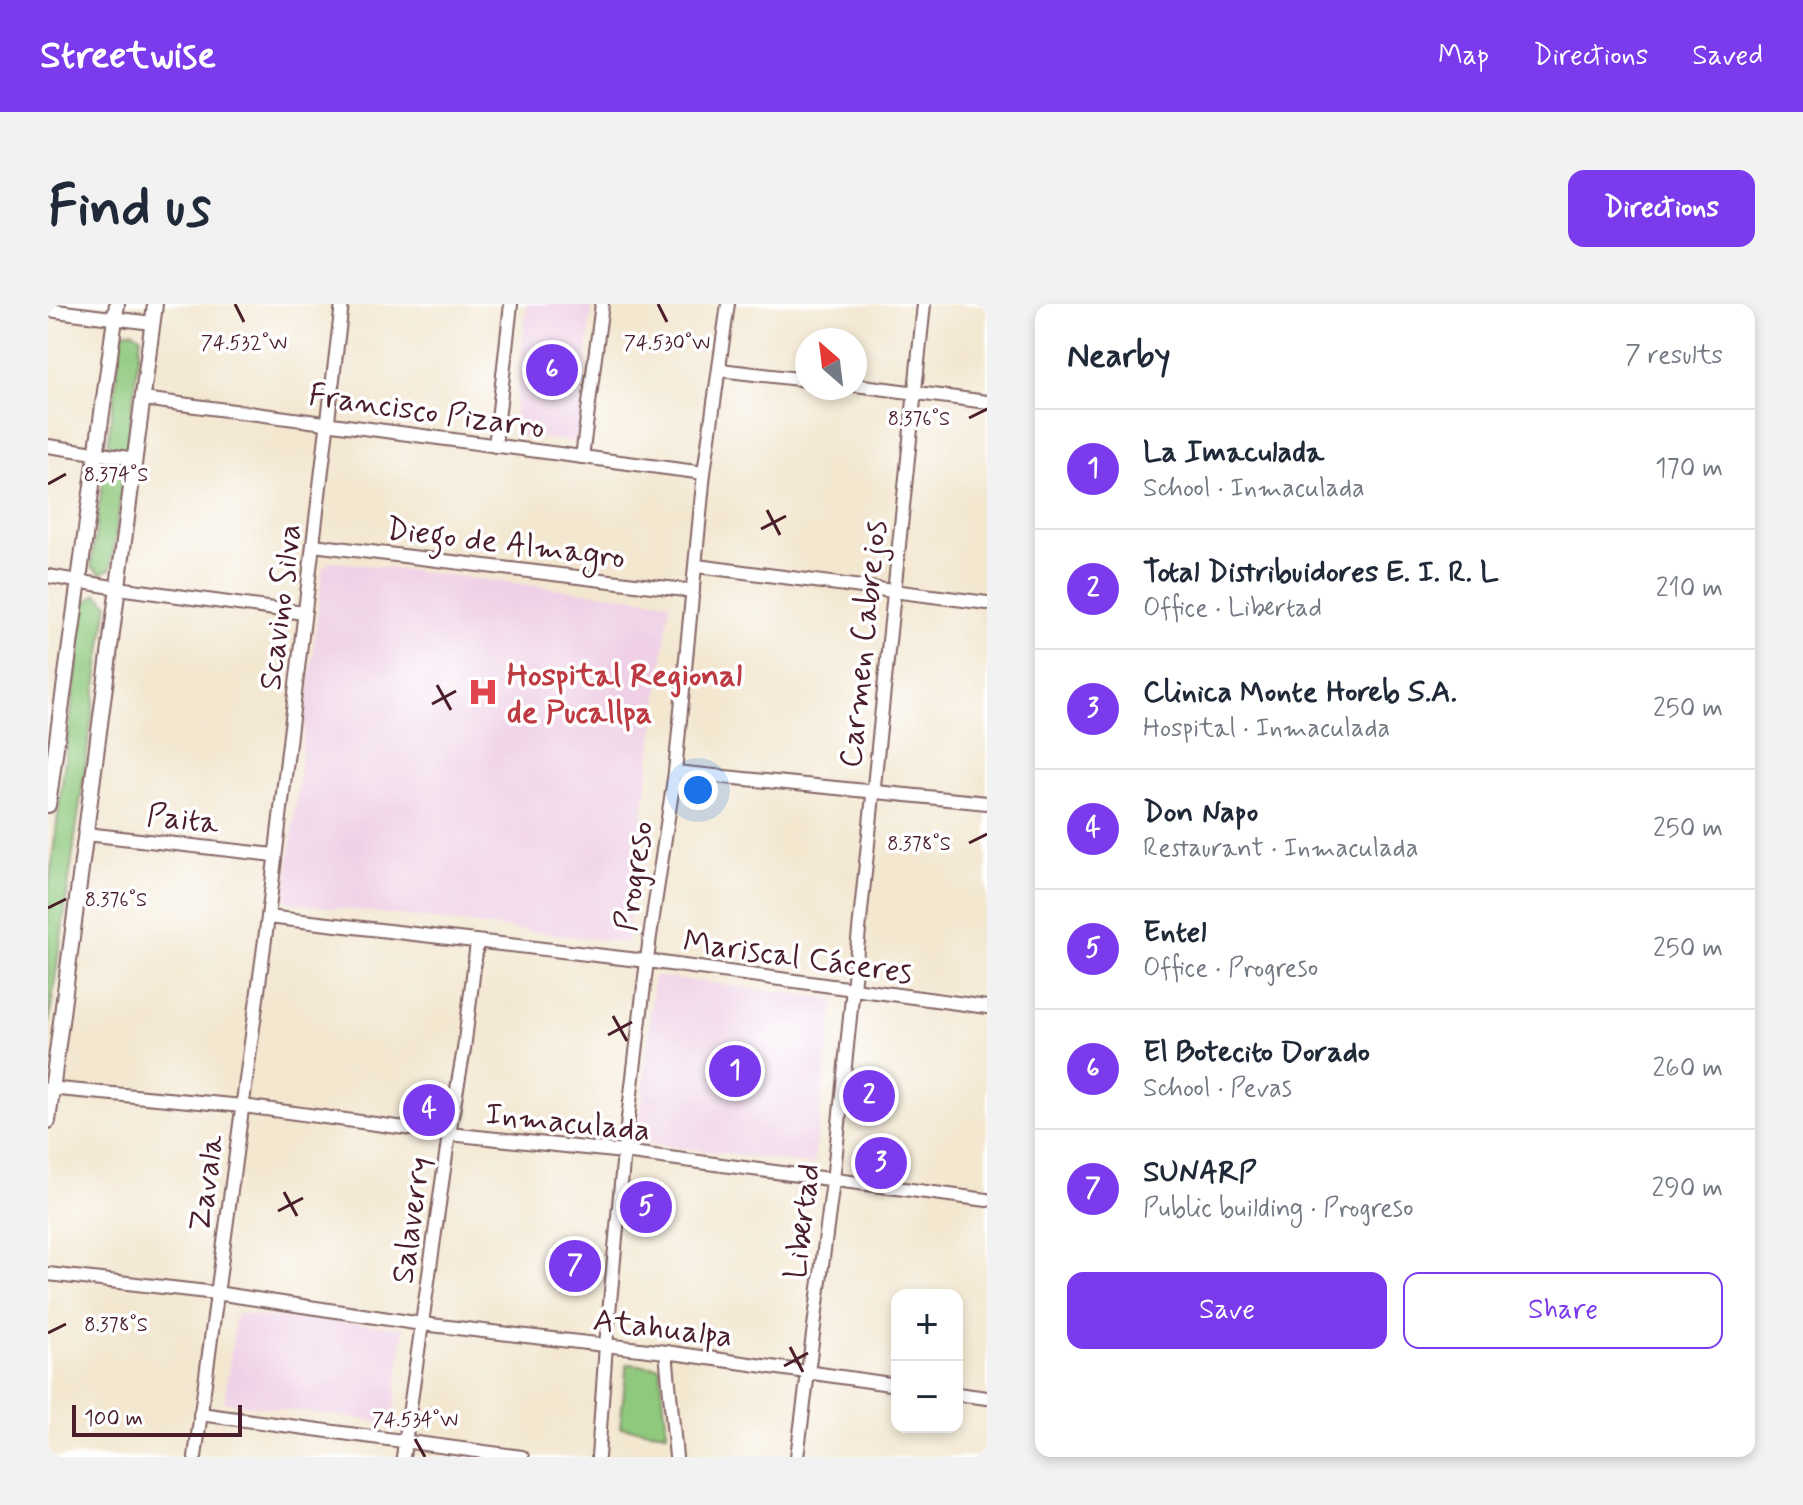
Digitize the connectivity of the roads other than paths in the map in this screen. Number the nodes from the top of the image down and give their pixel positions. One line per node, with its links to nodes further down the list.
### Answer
1 (155, 304): 9 (main road)
2 (342, 304): 16 (street, Scavino Silva)
3 (511, 304): 18 (street)
4 (602, 304): 20 (street)
5 (728, 304): 10 (street, Progreso)
6 (924, 304): 13 (street, Carmen Cabrejos)
7 (48, 310): 8 (street)
8 (116, 310): 9 (street); 19 (main road)
9 (152, 323): 14 (main road)
10 (720, 370): 11 (street); 22 (street, Progreso)
11 (795, 379)
12 (867, 386): 13 (street)
13 (915, 392): 15 (street); 28 (street, Carmen Cabrejos)
14 (143, 399): 16 (street, Francisco Pizarro); 21 (main road)
15 (987, 402)
16 (328, 423): 18 (street, Francisco Pizarro); 23 (street, Scavino Silva)
17 (48, 446): 19 (street)
18 (495, 446): 20 (street, Francisco Pizarro)
19 (97, 453): 21 (street); 26 (main road)
20 (582, 457): 22 (street, Francisco Pizarro)
21 (135, 459): 27 (main road)
22 (704, 473): 24 (street, Progreso)
23 (313, 545): 29 (street, Diego de Almagro); 31 (street, Scavino Silva)
24 (697, 566): 28 (street); 29 (street, Progreso)
25 (48, 576): 26 (street)
26 (79, 580): 27 (street); 32 (main road)
27 (118, 588): 31 (street); 37 (main road)
28 (895, 590): 30 (street); 34 (street, Carmen Cabrejos)
29 (693, 591): 33 (street, Progreso)
30 (987, 603)
31 (304, 613): 38 (street, Scavino Silva)
32 (54, 712): 36 (main road)
33 (675, 772): 34 (street); 41 (street, Progreso)
34 (872, 791): 35 (street); 42 (street, Carmen Cabrejos)
35 (987, 803)
36 (48, 805)
37 (86, 834): 38 (street, Paita); 44 (main road)
38 (274, 855): 39 (street, Scavino Silva)
39 (268, 917): 40 (street, Mariscal Cáceres); 45 (street, Zavala)
40 (477, 943): 41 (street, Mariscal Cáceres); 47 (street, Salaverry)
41 (647, 961): 42 (street, Mariscal Cáceres); 48 (street, Progreso)
42 (851, 990): 43 (street, Mariscal Cáceres); 49 (street, Libertad)
43 (987, 1007)
44 (50, 1088): 45 (street, Inmaculada); 46 (main road)
45 (243, 1106): 47 (street, Inmaculada); 52 (street, Zavala)
46 (48, 1121)
47 (449, 1134): 48 (street, Inmaculada); 53 (street, Salaverry)
48 (624, 1152): 49 (street, Inmaculada); 54 (street, Progreso)
49 (833, 1181): 50 (street, Inmaculada); 56 (street, Libertad)
50 (987, 1200)
51 (48, 1274): 52 (street, Atahualpa)
52 (216, 1293): 53 (street, Atahualpa); 60 (street, Zavala)
53 (422, 1324): 54 (street, Atahualpa); 61 (street, Salaverry)
54 (606, 1345): 55 (street, Atahualpa); 65 (street, Progreso)
55 (666, 1352): 56 (street, Atahualpa); 66 (street)
56 (808, 1372): 57 (street, Atahualpa); 67 (street, Libertad)
57 (891, 1384)
58 (963, 1395): 59 (street)
59 (987, 1398)
60 (200, 1414): 61 (street); 62 (street, Zavala)
61 (405, 1440): 63 (street, Salaverry); 64 (street)
62 (195, 1457)
63 (403, 1457)
64 (522, 1457)
65 (598, 1457)
66 (676, 1457)
67 (797, 1457)

